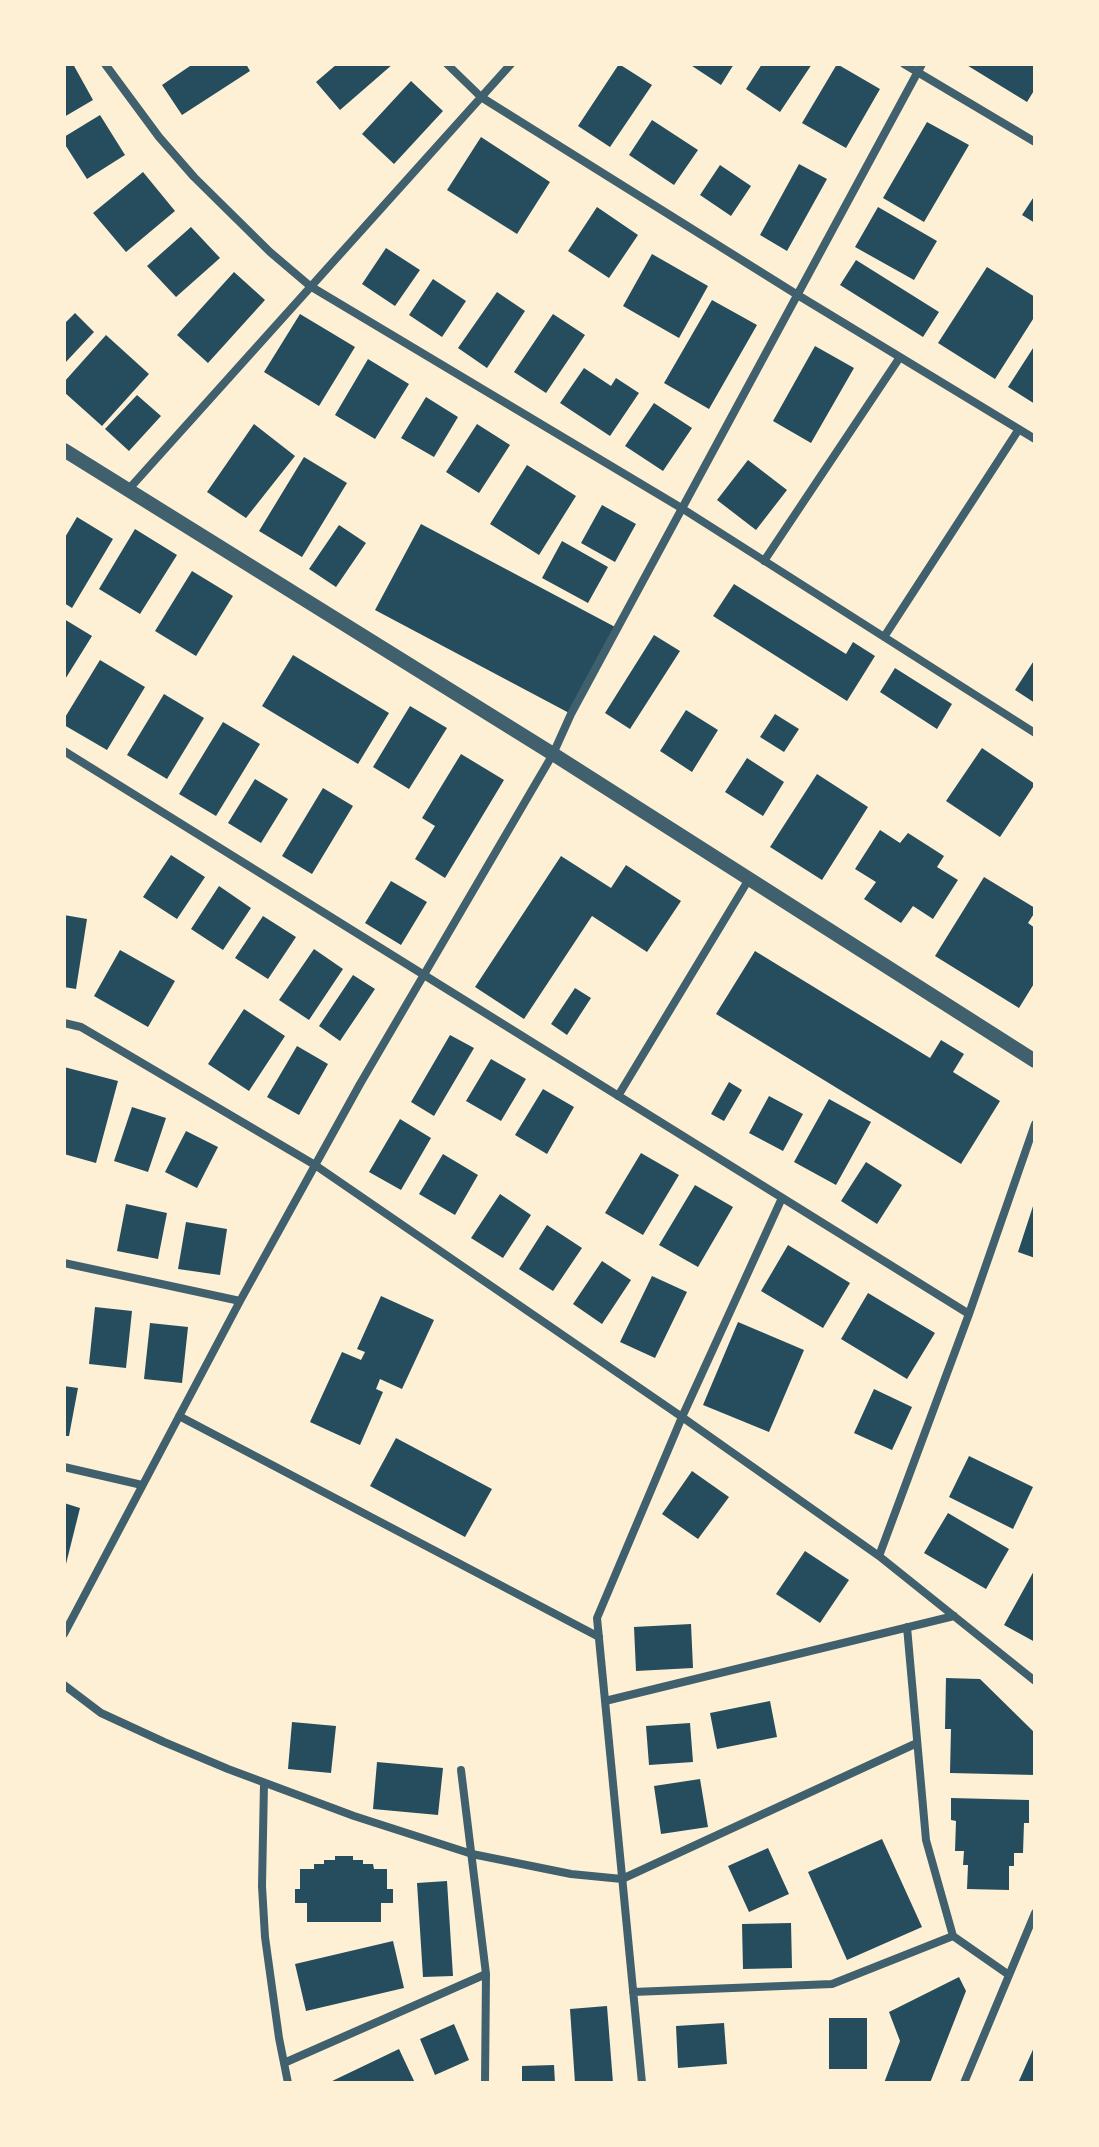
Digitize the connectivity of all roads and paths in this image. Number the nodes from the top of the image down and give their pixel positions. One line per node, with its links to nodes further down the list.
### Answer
1 (105, 64): 8 (street)
2 (447, 64): 6 (street)
3 (511, 64): 6 (street)
4 (904, 64): 5 (street)
5 (920, 68): 7 (street); 9 (street)
6 (481, 97): 8 (street); 9 (street)
7 (1035, 142)
8 (310, 286): 14 (street); 15 (street)
9 (796, 294): 10 (street); 15 (street)
10 (900, 357): 11 (street); 16 (street)
11 (1019, 429): 12 (street); 17 (street)
12 (1035, 439)
13 (64, 450): 14 (street)
14 (128, 490): 20 (street)
15 (683, 509): 16 (street); 20 (street)
16 (764, 561): 17 (street)
17 (884, 637): 18 (street)
18 (1035, 733)
19 (64, 751): 22 (street)
20 (553, 754): 21 (street); 22 (street)
21 (749, 879): 24 (street); 25 (street)
22 (424, 975): 25 (street); 27 (street)
23 (64, 1023): 27 (street)
24 (1035, 1061)
25 (618, 1096): 28 (street)
26 (1035, 1124): 31 (street)
27 (315, 1165): 30 (street); 33 (street)
28 (782, 1198): 31 (street); 33 (street)
29 (64, 1263): 30 (street)
30 (240, 1301): 32 (street)
31 (969, 1314): 36 (street)
32 (179, 1416): 35 (street); 40 (street)
33 (682, 1417): 36 (street); 40 (street)
34 (64, 1467): 35 (street)
35 (142, 1485): 39 (street)
36 (879, 1556): 37 (street)
37 (954, 1616): 38 (street); 41 (street)
38 (907, 1627): 43 (street); 44 (street)
39 (64, 1634)
40 (599, 1637): 43 (street)
41 (1035, 1681)
42 (64, 1685): 46 (street)
43 (605, 1701): 48 (street)
44 (917, 1743): 48 (street); 50 (street)
45 (461, 1770): 47 (street)
46 (264, 1783): 47 (street); 54 (street)
47 (472, 1854): 48 (street); 51 (street)
48 (622, 1879): 53 (street)
49 (1035, 1913): 52 (street)
50 (953, 1936): 52 (street); 53 (street)
51 (486, 1974): 54 (street); 56 (street)
52 (1009, 1975): 58 (street)
53 (633, 1992): 57 (street)
54 (284, 2063): 55 (street)
55 (288, 2083)
56 (485, 2083)
57 (642, 2083)
58 (964, 2083)

